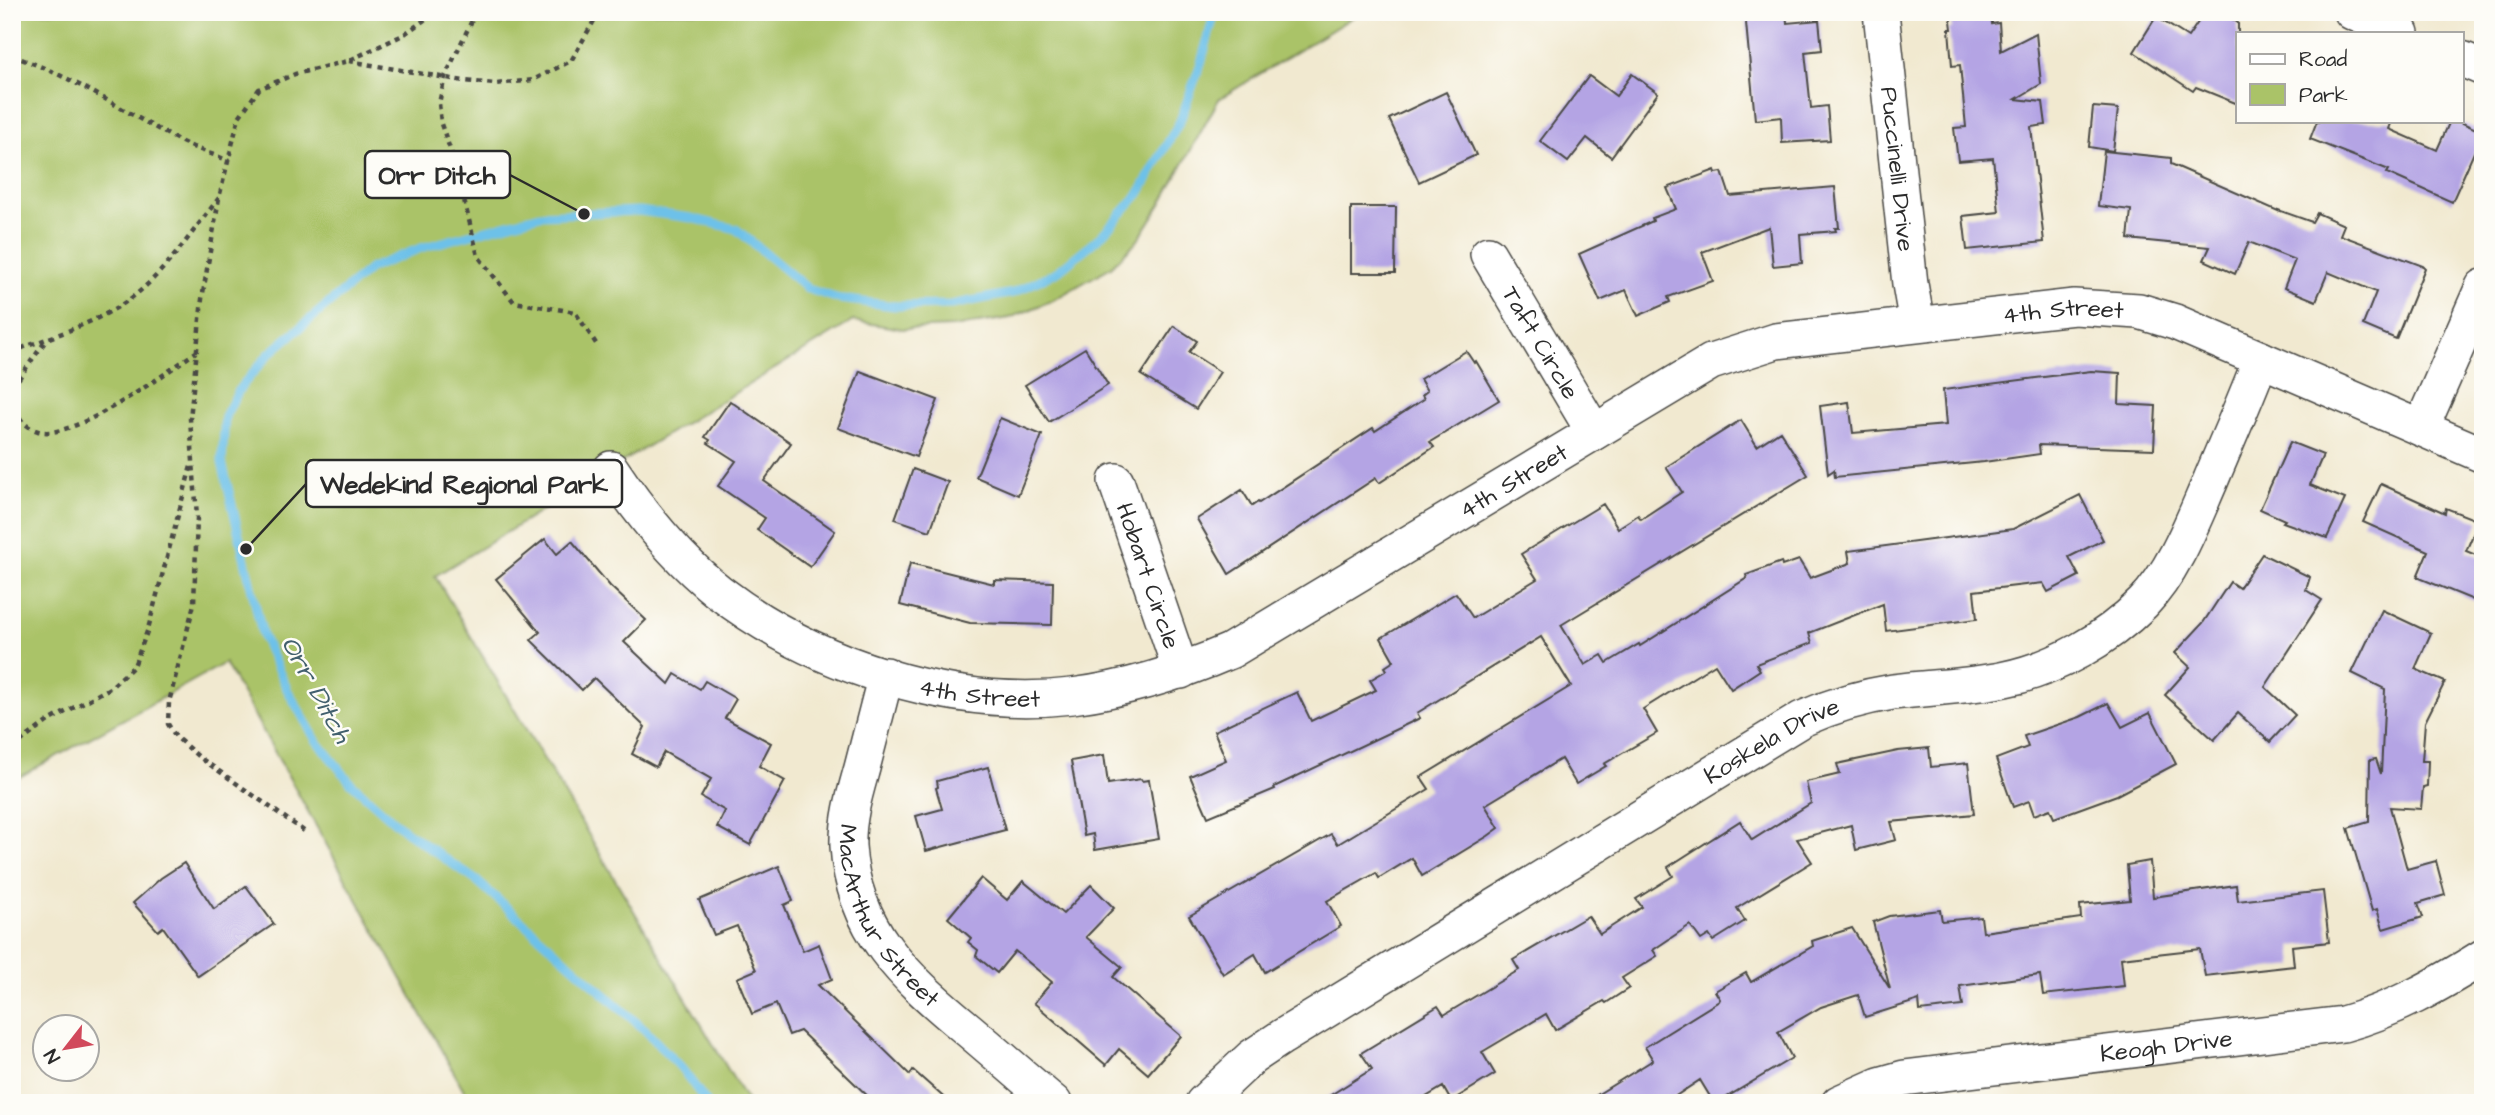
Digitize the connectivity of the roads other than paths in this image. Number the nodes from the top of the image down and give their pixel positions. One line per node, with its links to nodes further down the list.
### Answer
1 (1881, 12): 8 (street, Puccinelli Drive)
2 (2352, 12): 3 (street)
3 (2399, 32)
4 (2464, 60): 5 (street)
5 (2483, 68)
6 (1488, 254): 11 (street, Taft Circle)
7 (2483, 286): 10 (street)
8 (1917, 324): 9 (street, 4th Street); 11 (street, 4th Street)
9 (2261, 359): 10 (street, 4th Street); 19 (street, Koskela Drive)
10 (2421, 428): 12 (street, 4th Street)
11 (1594, 432): 15 (street, 4th Street)
12 (2483, 455)
13 (611, 468): 16 (street, 4th Street)
14 (1116, 481): 15 (street, Hobart Circle)
15 (1181, 671): 16 (street, 4th Street)
16 (887, 676): 18 (street, MacArthur Street)
17 (2483, 957): 20 (street, Keogh Drive)
18 (1054, 1103)
19 (1203, 1103)
20 (1839, 1103)

